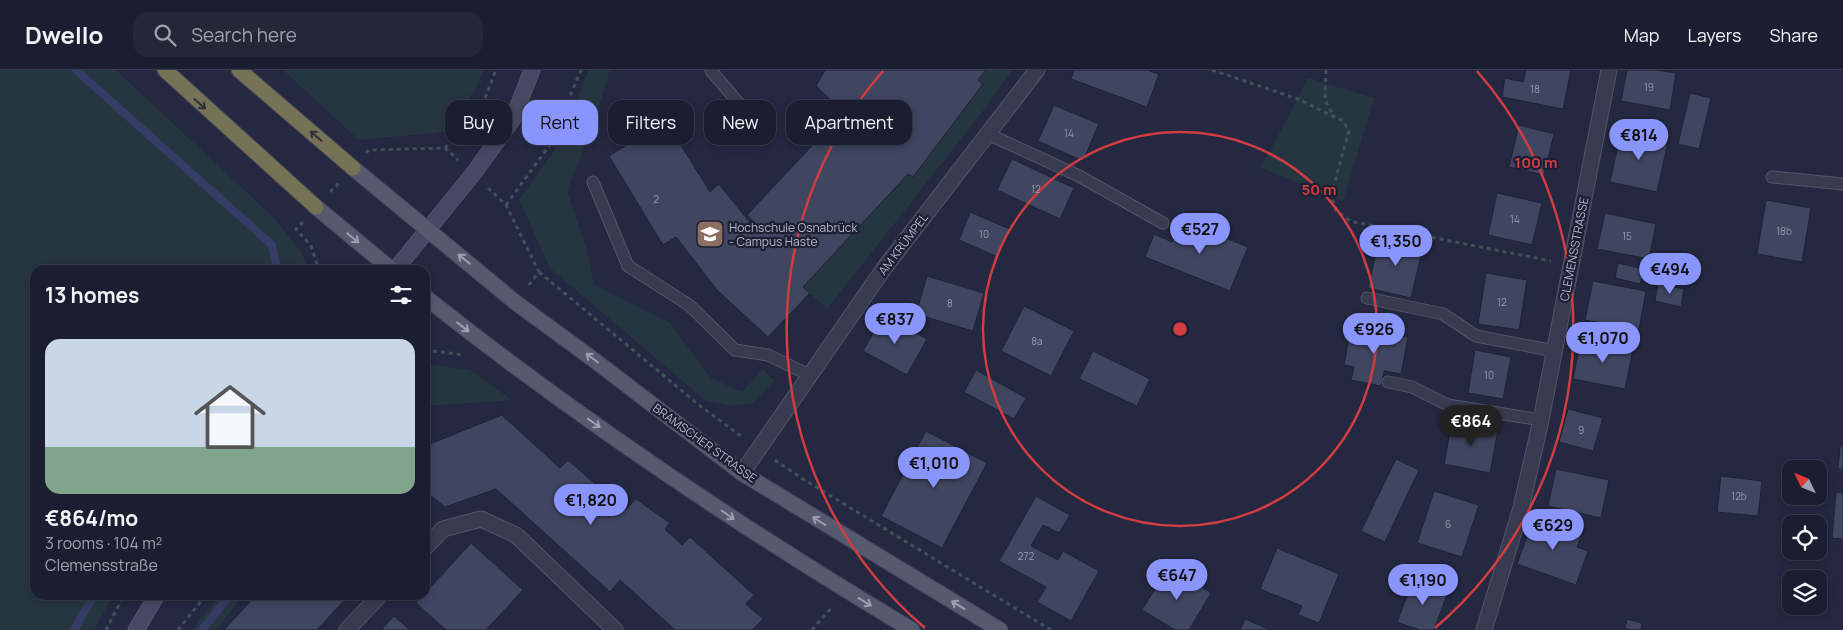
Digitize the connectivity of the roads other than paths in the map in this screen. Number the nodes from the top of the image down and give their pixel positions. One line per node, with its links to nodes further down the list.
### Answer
1 (165, 70): 13 (highway, one-way to 13)
2 (239, 70): 9 (highway, one-way to 2)
3 (532, 70): 15 (street)
4 (711, 70): 7 (lane)
5 (1038, 70): 8 (street, AM KRÜMPEL)
6 (1608, 70): 20 (street, CLEMENSSTRASSE)
7 (736, 100)
8 (988, 134): 14 (lane); 21 (street, AM KRÜMPEL)
9 (352, 168): 15 (main road, BRAMSCHER STRASSE)
10 (1772, 177): 12 (lane)
11 (593, 182): 21 (lane)
12 (1843, 184)
13 (316, 207): 16 (main road, one-way to 16)
14 (1163, 224)
15 (428, 230): 17 (street); 24 (main road, BRAMSCHER STRASSE, one-way to 15)
16 (387, 265)
17 (397, 265)
18 (1367, 298): 20 (lane)
19 (430, 300): 31 (main road, one-way to 31)
20 (1554, 351): 23 (street, CLEMENSSTRASSE)
21 (809, 375): 24 (street, AM KRÜMPEL)
22 (1388, 382): 23 (lane)
23 (1541, 420): 33 (street, CLEMENSSTRASSE)
24 (742, 473): 32 (main road, BRAMSCHER STRASSE, one-way to 24)
25 (430, 543): 30 (street)
26 (154, 600): 28 (street)
27 (375, 600): 29 (street)
28 (136, 630)
29 (347, 630)
30 (615, 630)
31 (912, 630)
32 (1000, 630)
33 (1484, 630)

